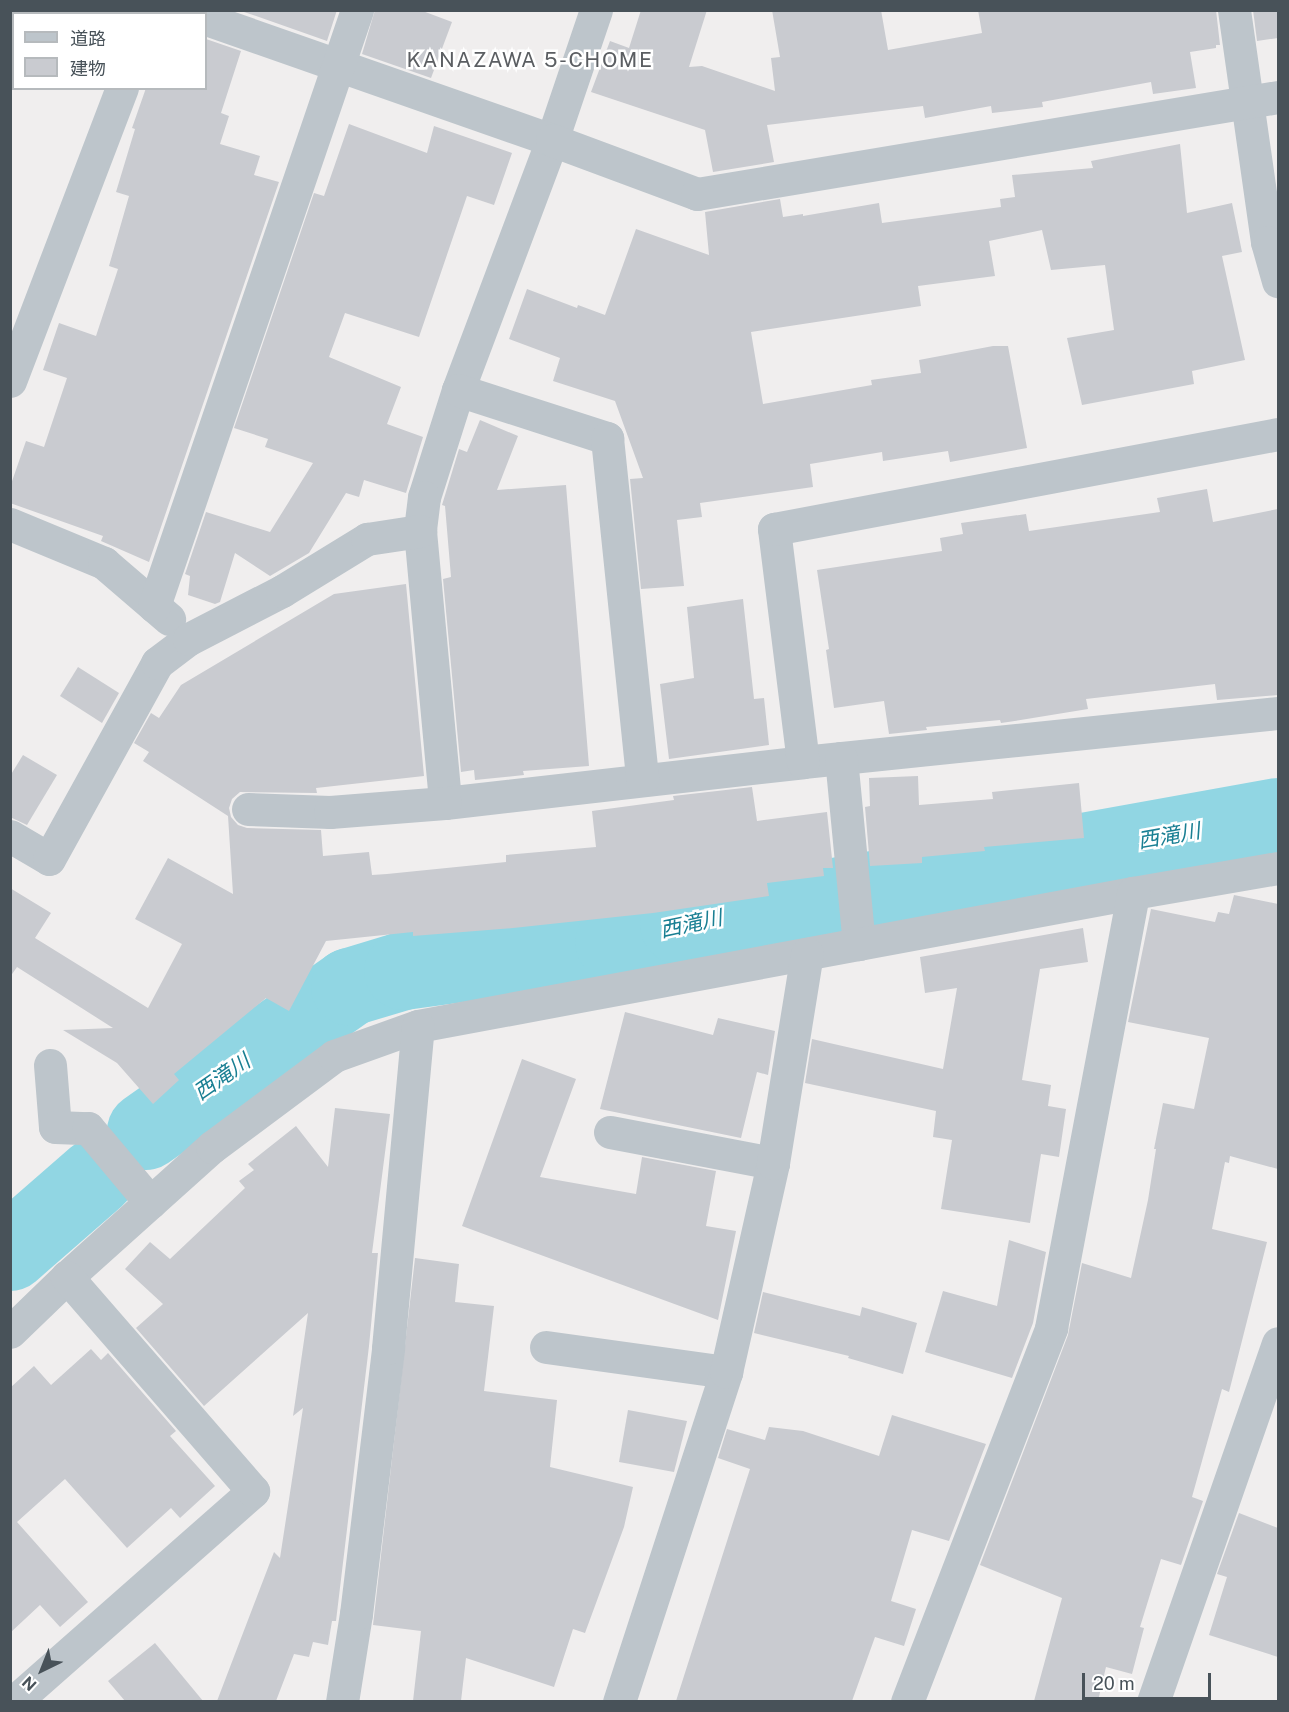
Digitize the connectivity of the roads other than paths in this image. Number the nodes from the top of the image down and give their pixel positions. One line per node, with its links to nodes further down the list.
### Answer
1 (357, 10): 5 (street)
2 (596, 10): 8 (street)
3 (1234, 10): 7 (street)
4 (207, 19): 5 (street)
5 (340, 66): 8 (street); 15 (street)
6 (121, 90): 10 (street)
7 (1263, 100): 8 (street); 9 (street)
8 (552, 140): 11 (street)
9 (1278, 281)
10 (10, 381)
11 (458, 390): 14 (street); 20 (street)
12 (1278, 434): 19 (street)
13 (10, 524): 15 (street)
14 (420, 531): 16 (street); 21 (street)
15 (154, 606): 16 (street)
16 (189, 639): 23 (street)
17 (1278, 713): 18 (street)
18 (840, 758): 19 (street); 26 (street)
19 (803, 762): 20 (street)
20 (642, 779): 21 (street)
21 (444, 803): 22 (street)
22 (248, 809)
23 (10, 836)
24 (1278, 868): 25 (street)
25 (1133, 893): 26 (street); 41 (street)
26 (858, 929): 27 (street)
27 (807, 954): 28 (street); 31 (street)
28 (418, 1026): 32 (street); 39 (street)
29 (50, 1065): 32 (street)
30 (610, 1132): 31 (street)
31 (773, 1163): 37 (street)
32 (150, 1202): 33 (street)
33 (67, 1276): 34 (street); 38 (street)
34 (10, 1332)
35 (1278, 1343): 42 (street)
36 (546, 1347): 37 (street)
37 (726, 1372): 40 (street)
38 (15, 1701)
39 (342, 1701)
40 (620, 1701)
41 (907, 1701)
42 (1153, 1701)

